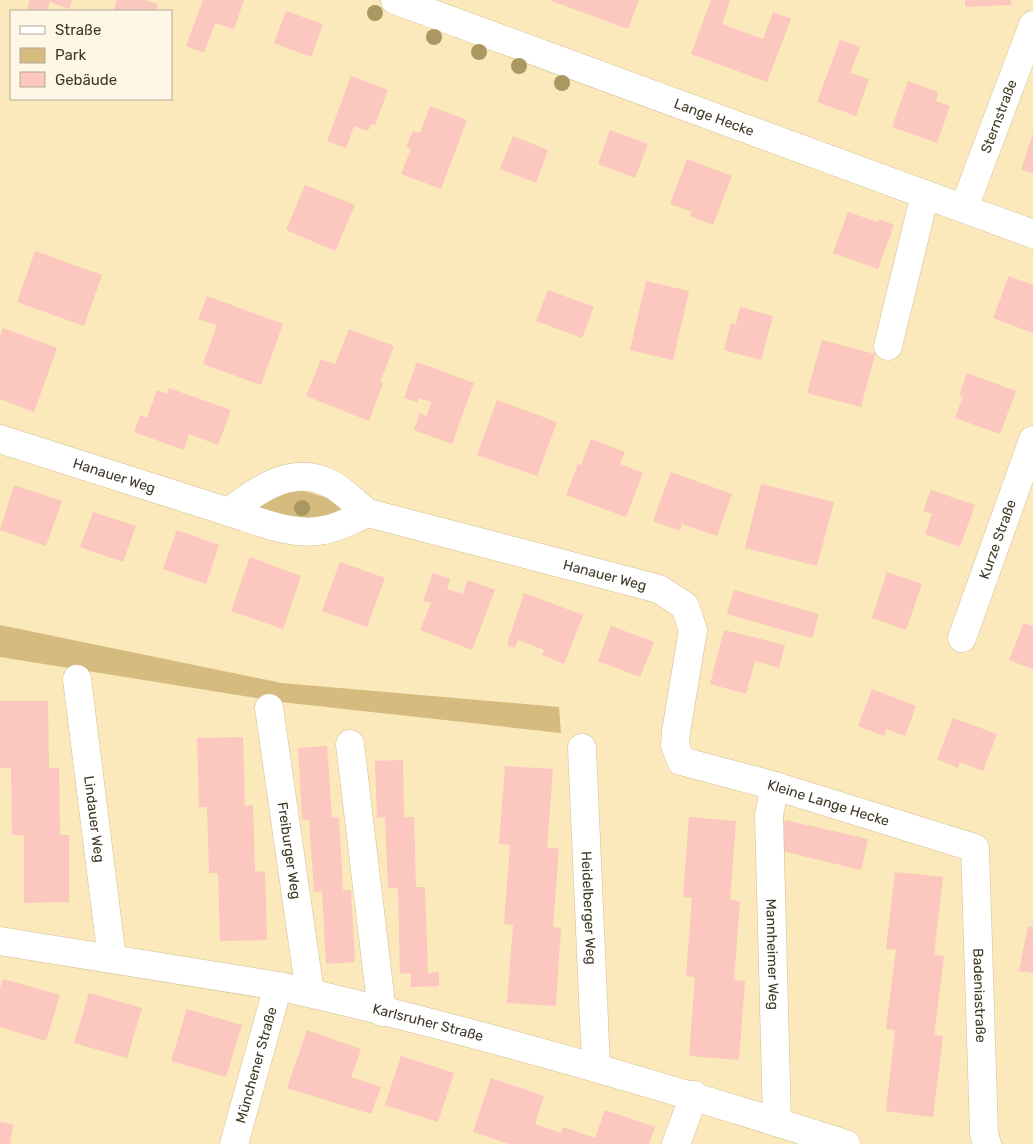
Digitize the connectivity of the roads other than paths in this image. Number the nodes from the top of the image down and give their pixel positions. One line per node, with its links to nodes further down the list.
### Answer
1 (395, 0): 3 (street, Lange Hecke)
2 (1033, 26): 4 (street, Sternstraße)
3 (925, 194): 4 (street, Lange Hecke); 6 (street)
4 (964, 208): 5 (street, Lange Hecke)
5 (1033, 234)
6 (888, 346)
7 (0, 439): 9 (street, Hanauer Weg)
8 (1033, 440): 11 (street, Kurze Straße)
9 (229, 512): 10 (street, Hanauer Weg); 10 (street, Hanauer Weg)
10 (368, 513): 16 (street, Hanauer Weg)
11 (962, 638)
12 (77, 679): 20 (street, Lindauer Weg)
13 (269, 708): 22 (street, Freiburger Weg)
14 (350, 744): 23 (street)
15 (582, 748): 24 (street, Heidelberger Weg)
16 (681, 761): 17 (street, Kleine Lange Hecke)
17 (775, 786): 18 (street, Kleine Lange Hecke); 26 (street, Mannheimer Weg)
18 (975, 848): 30 (street, Badeniastraße)
19 (0, 941): 20 (street, Karlsruher Straße)
20 (112, 959): 21 (street, Karlsruher Straße)
21 (278, 986): 22 (street, Karlsruher Straße); 27 (street, Münchener Straße)
22 (310, 993): 23 (street, Karlsruher Straße)
23 (382, 1012): 24 (street, Karlsruher Straße)
24 (596, 1066): 25 (street, Karlsruher Straße)
25 (694, 1095): 26 (street, Karlsruher Straße); 28 (street)
26 (777, 1122): 29 (street, Karlsruher Straße)
27 (234, 1144)
28 (676, 1144)
29 (846, 1144)
30 (987, 1144)

